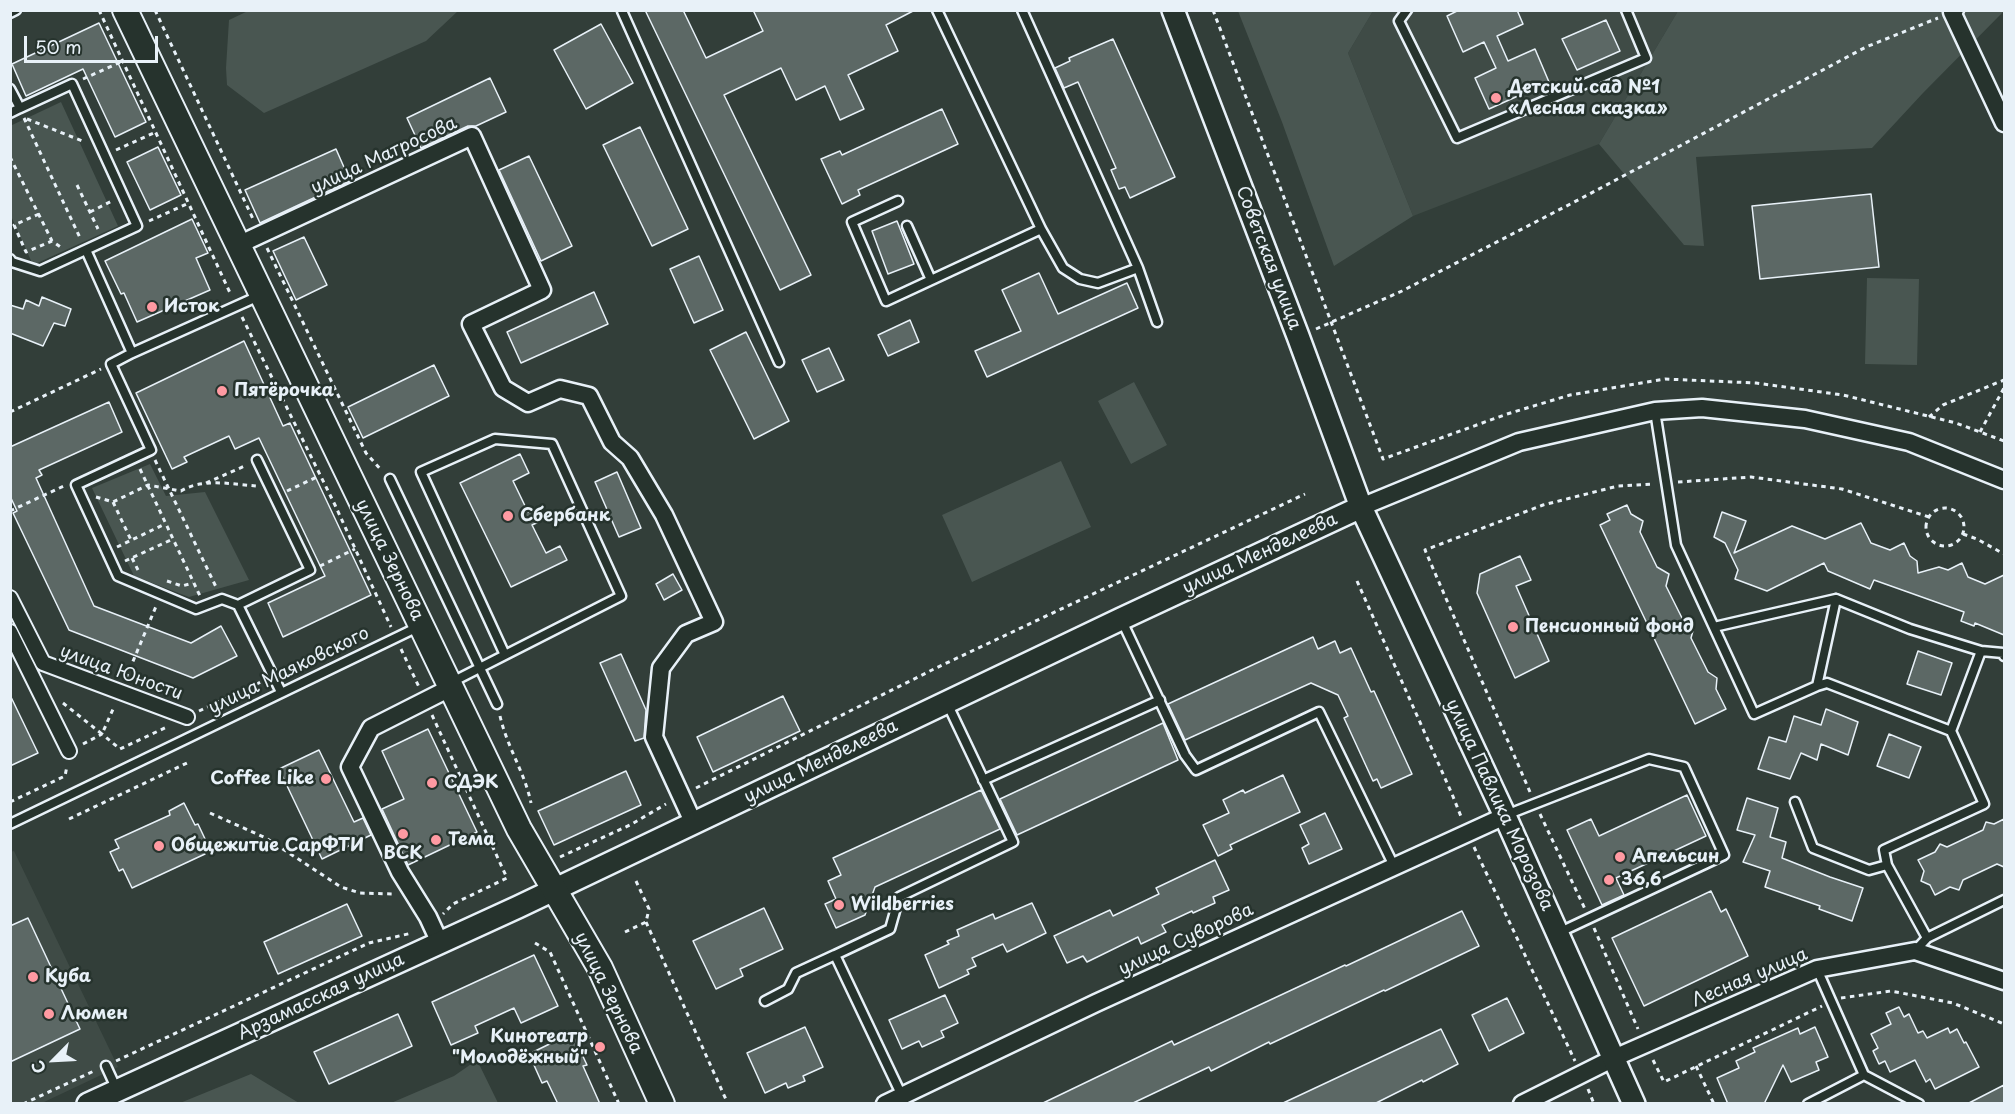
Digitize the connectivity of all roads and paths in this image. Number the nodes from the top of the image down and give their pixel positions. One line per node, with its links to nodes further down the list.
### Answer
1 (16, 10): 12 (lane)
2 (99, 10): 13 (path)
3 (125, 10): 37 (main road, улица Зернова)
4 (623, 10): 49 (lane)
5 (937, 10): 34 (lane)
6 (1022, 10): 41 (lane)
7 (1173, 10): 47 (street, Советская улица)
8 (1212, 10): 46 (path)
9 (1407, 10): 10 (lane)
10 (1626, 10)
11 (1954, 11): 19 (street); 46 (path)
12 (10, 13)
13 (123, 61): 14 (path); 20 (path)
14 (72, 84): 16 (lane); 21 (lane)
15 (10, 89): 16 (lane)
16 (20, 108): 17 (lane); 18 (path)
17 (10, 113)
18 (25, 119): 21 (path); 38 (path)
19 (2004, 123)
20 (156, 132): 21 (path); 28 (path)
21 (103, 152): 26 (lane)
22 (10, 157): 23 (path)
23 (16, 168): 24 (path); 30 (path)
24 (10, 170)
25 (77, 185): 29 (path)
26 (123, 196): 29 (path); 32 (lane)
27 (898, 201): 42 (lane)
28 (189, 203): 32 (path); 44 (path)
29 (90, 212): 36 (path)
30 (39, 214): 31 (path); 35 (path)
31 (12, 225): 35 (path)
32 (137, 226): 36 (lane)
33 (907, 226): 42 (lane)
34 (1041, 229): 41 (lane); 42 (lane)
35 (52, 241): 39 (path)
36 (104, 242): 38 (lane)
37 (238, 246): 43 (main road, улица Зернова); 114 (street, улица Матросова)
38 (86, 250): 39 (lane); 48 (lane)
39 (73, 256): 40 (lane)
40 (10, 259)
41 (1138, 268): 45 (lane)
42 (931, 280)
43 (261, 294): 44 (lane); 93 (main road, улица Зернова)
44 (236, 306): 48 (lane); 61 (path)
45 (1157, 322)
46 (1332, 323): 47 (path); 59 (path)
47 (1298, 336): 72 (street, Советская улица)
48 (132, 353): 50 (lane)
49 (779, 362)
50 (111, 364): 54 (path); 57 (lane)
51 (2004, 380): 55 (path)
52 (2004, 388): 56 (path)
53 (1655, 411): 63 (street, улица Менделеева); 72 (street, улица Менделеева); 94 (lane)
54 (10, 412)
55 (1929, 417)
56 (1980, 432)
57 (151, 450): 58 (lane); 68 (path)
58 (135, 458): 65 (path); 67 (lane)
59 (1383, 459)
60 (257, 460): 64 (path); 66 (lane)
61 (320, 476): 70 (path); 78 (path)
62 (390, 479): 100 (lane)
63 (2004, 480)
64 (206, 483): 66 (path); 68 (path)
65 (148, 485): 68 (path); 71 (path); 74 (path)
66 (269, 486): 70 (lane)
67 (78, 488): 71 (path); 73 (path); 79 (lane)
68 (169, 489): 88 (path)
69 (1305, 494): 114 (path)
70 (274, 497): 84 (lane)
71 (113, 502): 77 (path)
72 (1361, 507): 92 (street, улица Менделеева); 119 (street, улица Павлика Морозова)
73 (10, 511)
74 (166, 524): 76 (path); 77 (path)
75 (1963, 534): 75 (path); 80 (path)
76 (172, 539): 81 (path); 86 (path)
77 (131, 540): 79 (path)
78 (355, 549): 84 (path); 96 (path)
79 (107, 552): 82 (lane)
80 (2004, 554)
81 (132, 558): 82 (path); 83 (path)
82 (114, 566): 91 (lane)
83 (138, 570)
84 (310, 570): 90 (lane)
85 (160, 578): 86 (path)
86 (194, 583): 91 (path)
87 (10, 598): 109 (street, улица Юности)
88 (222, 599): 90 (lane); 91 (lane)
89 (1836, 599): 94 (lane); 97 (lane); 103 (lane)
90 (238, 605): 101 (lane)
91 (204, 606)
92 (1121, 619): 105 (lane); 107 (street, улица Менделеева)
93 (421, 626): 96 (lane, улица Маяковского); 102 (main road, улица Зернова)
94 (1714, 627): 103 (lane)
95 (10, 632): 111 (street)
96 (396, 638): 104 (lane, улица Маяковского); 106 (path)
97 (1981, 651): 99 (lane); 110 (lane)
98 (505, 655): 98 (lane); 100 (lane)
99 (2004, 656)
100 (480, 667): 102 (lane); 108 (lane)
101 (273, 676): 104 (lane); 109 (path)
102 (449, 685): 106 (street); 127 (main road, улица Зернова)
103 (1816, 686): 110 (lane)
104 (281, 692): 121 (lane, улица Маяковского)
105 (1160, 699): 113 (lane); 125 (lane)
106 (425, 701): 128 (street); 132 (path)
107 (947, 702): 113 (lane); 122 (street, улица Менделеева)
108 (497, 704): 117 (path)
109 (187, 717): 111 (path)
110 (1951, 731): 124 (lane)
111 (69, 751): 115 (path)
112 (187, 763): 120 (path)
113 (984, 780): 137 (lane)
114 (681, 796): 122 (street, улица Матросова); 123 (path)
115 (10, 802)
116 (1795, 802): 124 (lane)
117 (531, 805)
118 (210, 813): 128 (path)
119 (1505, 816): 125 (street, улица Суворова); 133 (street, улица Павлика Морозова); 133 (lane)
120 (69, 819)
121 (10, 824)
122 (693, 824): 127 (street, улица Менделеева)
123 (555, 859)
124 (1887, 865): 134 (lane)
125 (1394, 866): 146 (street, улица Суворова)
126 (636, 881): 130 (path)
127 (554, 890): 132 (street, Арзамасская улица); 150 (main road, улица Зернова)
128 (414, 894): 132 (street)
129 (2004, 900): 134 (lane)
130 (646, 922): 131 (path); 151 (path)
131 (625, 932)
132 (435, 933): 142 (path); 145 (street, Арзамасская улица)
133 (1557, 933): 141 (street, улица Павлика Морозова)
134 (1926, 938): 136 (lane)
135 (535, 943): 149 (path)
136 (1915, 951): 138 (street, Лесная улица); 139 (street, Лесная улица)
137 (835, 955): 140 (lane); 146 (lane)
138 (1817, 969): 141 (street, Лесная улица); 144 (lane)
139 (2004, 981)
140 (765, 1001)
141 (1614, 1058): 153 (street, Лесная улица); 154 (street, улица Павлика Морозова)
142 (106, 1066): 145 (lane); 147 (path)
143 (1696, 1066): 155 (path)
144 (1864, 1075): 156 (lane); 157 (lane)
145 (117, 1090): 148 (street, Арзамасская улица)
146 (902, 1096): 152 (street, улица Суворова)
147 (23, 1104)
148 (88, 1104)
149 (619, 1104)
150 (662, 1104)
151 (728, 1104)
152 (885, 1104)
153 (1522, 1104)
154 (1634, 1104)
155 (1714, 1104)
156 (1808, 1104)
157 (1919, 1104)

